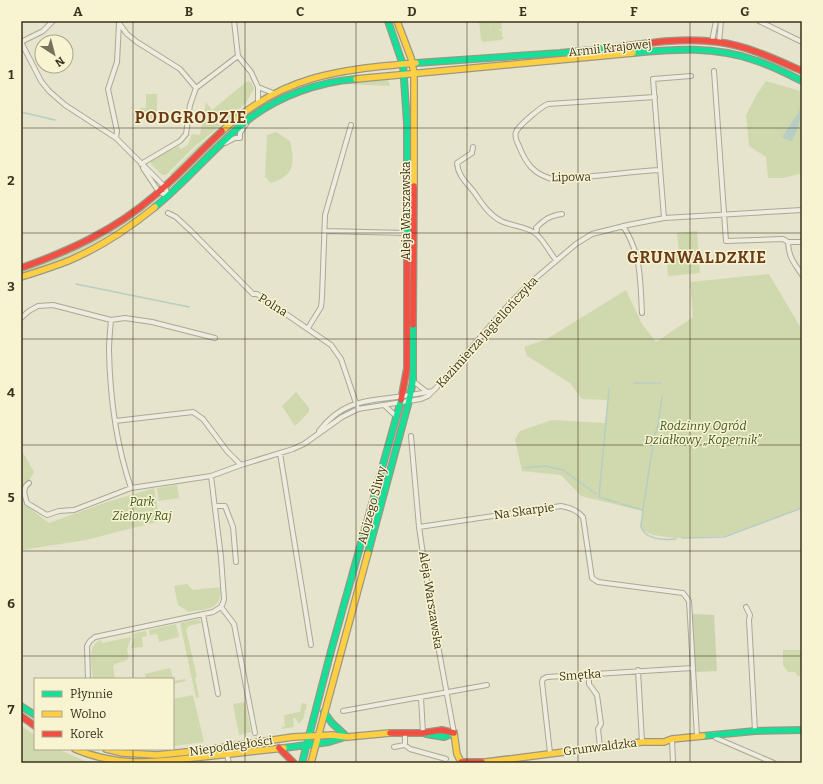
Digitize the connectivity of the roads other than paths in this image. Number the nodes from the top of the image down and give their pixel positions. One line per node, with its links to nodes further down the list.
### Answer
1 (53, 21): 12 (street)
2 (234, 21): 16 (street)
3 (388, 21): 18 (street, Aleja Warszawska)
4 (397, 21): 17 (street, Aleja Warszawska)
5 (716, 21): 11 (street)
6 (721, 21): 13 (street)
7 (759, 21): 14 (street)
8 (118, 22): 9 (street); 10 (street)
9 (127, 34): 10 (street); 26 (street)
10 (119, 37): 31 (street)
11 (712, 41): 13 (street, Armii Krajowej); 15 (street); 17 (street, Armii Krajowej)
12 (21, 42): 31 (street)
13 (719, 42): 15 (street); 20 (street, Armii Krajowej)
14 (802, 42)
15 (714, 50): 21 (street, Armii Krajowej); 24 (street, Armii Krajowej)
16 (238, 56): 25 (street); 26 (street)
17 (412, 64): 18 (street, Armii Krajowej); 21 (street, Aleja Warszawska)
18 (403, 65): 22 (street, Aleja Warszawska); 27 (street, Armii Krajowej)
19 (714, 71): 41 (street)
20 (802, 72)
21 (414, 73): 22 (street, Armii Krajowej); 58 (street, Aleja Warszawska)
22 (404, 74): 37 (street, Armii Krajowej); 45 (street, Aleja Warszawska)
23 (691, 76): 28 (street)
24 (802, 81)
25 (258, 87): 27 (street); 29 (street)
26 (196, 88): 33 (street)
27 (273, 93): 29 (street, Armii Krajowej)
28 (655, 97): 34 (street); 34 (street, Lipowa)
29 (258, 102): 35 (street, Armii Krajowej)
30 (351, 125): 44 (street)
31 (116, 138): 33 (street)
32 (473, 147): 46 (street)
33 (141, 164): 35 (street); 36 (street)
34 (660, 170): 42 (street)
35 (165, 187): 36 (street, Armii Krajowej); 37 (street)
36 (160, 192): 37 (street); 50 (street, Armii Krajowej)
37 (168, 196): 52 (street, Armii Krajowej)
38 (802, 210): 41 (street, Kazimierza Jagiellończyka)
39 (168, 213): 56 (street, Polna)
40 (562, 214): 46 (street)
41 (724, 214): 42 (street, Kazimierza Jagiellończyka); 47 (street)
42 (664, 218): 43 (street, Kazimierza Jagiellończyka)
43 (623, 226): 49 (street, Kazimierza Jagiellończyka); 53 (street)
44 (325, 232): 45 (street); 56 (street)
45 (406, 233): 62 (street, Aleja Warszawska)
46 (535, 233): 49 (street)
47 (788, 242): 48 (street); 51 (street)
48 (802, 242)
49 (556, 260): 59 (street, Kazimierza Jagiellończyka)
50 (21, 268)
51 (802, 275)
52 (21, 277)
53 (642, 314)
54 (21, 318): 55 (street)
55 (111, 320): 57 (street); 69 (street)
56 (308, 328): 65 (street, Polna)
57 (215, 338)
58 (413, 381): 60 (street, Kazimierza Jagiellończyka); 61 (street, Aleja Warszawska)
59 (433, 391): 60 (street, Kazimierza Jagiellończyka); 63 (street, Kazimierza Jagiellończyka)
60 (427, 392): 61 (street, Kazimierza Jagiellończyka)
61 (411, 394): 62 (street, Kazimierza Jagiellończyka); 63 (street, Aleja Warszawska)
62 (402, 396): 64 (street, Aleja Warszawska); 65 (street, Kazimierza Jagiellończyka)
63 (409, 401): 64 (street, Kazimierza Jagiellończyka); 80 (street, Alojzego Śliwy)
64 (401, 402): 66 (street, Kazimierza Jagiellończyka); 68 (street, Alojzego Śliwy)
65 (356, 403): 67 (street, Polna); 70 (street, Kazimierza Jagiellończyka)
66 (384, 405): 67 (street, Kazimierza Jagiellończyka); 68 (street)
67 (358, 409): 70 (street, Kazimierza Jagiellończyka)
68 (396, 417): 83 (street, Alojzego Śliwy)
69 (114, 421): 73 (street); 76 (street)
70 (318, 432): 72 (street)
71 (411, 436): 78 (street, Aleja Warszawska)
72 (280, 453): 73 (street); 85 (street)
73 (241, 465): 74 (street)
74 (211, 476): 76 (street); 77 (street)
75 (29, 483): 76 (street)
76 (131, 488)
77 (215, 506): 79 (street); 81 (street)
78 (419, 527): 86 (street, Na Skarpie); 91 (street, Aleja Warszawska)
79 (236, 562)
80 (353, 604): 83 (street); 96 (street, Alojzego Śliwy)
81 (220, 607): 84 (street); 102 (street)
82 (746, 607): 101 (street)
83 (344, 608): 107 (street, Alojzego Śliwy)
84 (202, 614): 89 (street); 92 (street)
85 (311, 645)
86 (692, 668): 87 (street, Smętka); 109 (street)
87 (638, 670): 88 (street, Smętka); 112 (street)
88 (589, 674): 118 (street); 122 (street, Smętka)
89 (88, 678)
90 (487, 685): 91 (street)
91 (446, 693): 93 (street); 105 (street, Aleja Warszawska)
92 (218, 694)
93 (422, 698): 95 (street); 104 (street)
94 (21, 706): 97 (street)
95 (343, 711)
96 (324, 712): 108 (street, Alojzego Śliwy); 110 (street)
97 (34, 714)
98 (21, 716): 99 (street)
99 (34, 725)
100 (802, 730): 101 (street, Grunwaldzka)
101 (755, 731): 106 (street, Grunwaldzka)
102 (255, 733)
103 (405, 733): 104 (street); 110 (street); 115 (street)
104 (423, 733): 105 (street)
105 (454, 733): 130 (street, Aleja Warszawska)
106 (714, 734): 109 (street, Grunwaldzka); 132 (street)
107 (309, 736): 108 (street, Niepodległości); 114 (street, Alojzego Śliwy); 116 (street, Niepodległości)
108 (318, 736): 110 (street, Niepodległości); 113 (street, Alojzego Śliwy)
109 (697, 736): 111 (street, Grunwaldzka)
110 (347, 737): 113 (street, Niepodległości)
111 (672, 739): 112 (street, Grunwaldzka); 131 (street)
112 (644, 742): 118 (street, Grunwaldzka)
113 (315, 744): 114 (street, Niepodległości); 129 (street, Alojzego Śliwy)
114 (307, 745): 119 (street, Niepodległości); 128 (street, Alojzego Śliwy)
115 (405, 745): 117 (street); 124 (street)
116 (225, 747): 121 (street, Niepodległości); 123 (street)
117 (394, 747)
118 (600, 747): 122 (street, Grunwaldzka)
119 (279, 748): 123 (street, Niepodległości); 127 (street)
120 (81, 750): 123 (street, Niepodległości)
121 (110, 750)
122 (550, 753): 125 (street, Grunwaldzka)
123 (227, 754): 126 (street)
124 (446, 759)
125 (480, 762): 130 (street, Grunwaldzka)
126 (229, 763)
127 (294, 763)
128 (302, 763)
129 (310, 763)
130 (461, 763)
131 (673, 763)
132 (774, 763)

